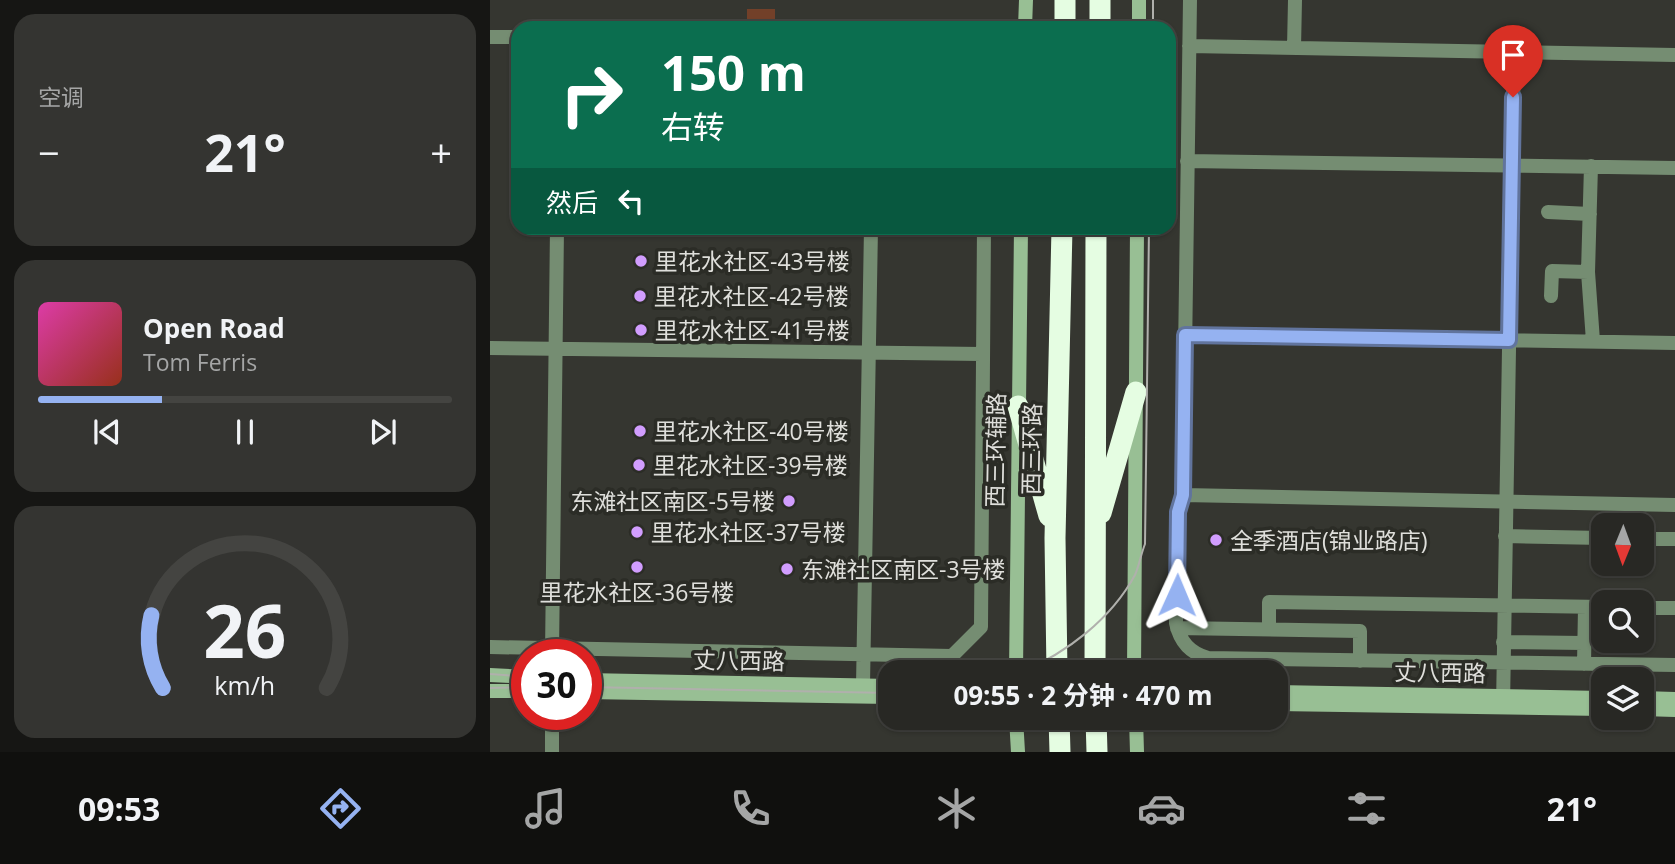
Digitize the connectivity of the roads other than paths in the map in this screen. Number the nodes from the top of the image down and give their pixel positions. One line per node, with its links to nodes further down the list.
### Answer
1 (1026, 0): 7 (main road)
2 (1065, 0): 8 (highway)
3 (1100, 0): 9 (highway)
4 (1139, 0): 10 (main road)
5 (1190, 0): 13 (street)
6 (1296, 0): 14 (street)
7 (1025, 21)
8 (1065, 21)
9 (1100, 21)
10 (1139, 21)
11 (490, 37): 12 (street)
12 (511, 37)
13 (1189, 46): 14 (street); 17 (street)
14 (1294, 48): 15 (street)
15 (1514, 52): 16 (street); 18 (street)
16 (1675, 55)
17 (1187, 161): 18 (street); 32 (street)
18 (1512, 165): 19 (street); 33 (street)
19 (1591, 166): 20 (street); 22 (street)
20 (1675, 168)
21 (1548, 212): 22 (street)
22 (1590, 214): 30 (street)
23 (557, 235): 37 (street)
24 (870, 235): 38 (street)
25 (984, 235): 39 (street)
26 (1021, 235): 41 (main road, 西三环辅路)
27 (1062, 235): 46 (highway, 西三环路)
28 (1096, 235): 48 (highway)
29 (1137, 235): 40 (main road)
30 (1588, 272): 31 (street); 34 (street)
31 (1551, 296)
32 (1185, 335): 33 (street); 42 (street)
33 (1509, 340): 34 (street); 43 (street)
34 (1593, 341): 35 (street)
35 (1675, 343)
36 (490, 348): 37 (street)
37 (555, 349): 38 (street); 58 (street)
38 (868, 352): 39 (street); 64 (street)
39 (982, 354): 64 (street)
40 (1136, 392): 48 (highway); 68 (main road)
41 (1018, 406): 46 (highway); 65 (main road, 西三环辅路)
42 (1183, 495): 43 (street); 56 (street)
43 (1506, 501): 44 (street); 45 (street)
44 (1675, 505)
45 (1505, 536): 47 (street); 51 (street)
46 (1055, 538): 66 (highway, 西三环路)
47 (1591, 538)
48 (1094, 539): 67 (highway)
49 (1654, 539): 50 (street)
50 (1675, 539)
51 (1504, 606): 52 (street); 57 (street); 59 (street)
52 (1585, 607): 53 (street); 60 (street)
53 (1591, 607)
54 (1654, 608): 55 (street)
55 (1675, 608)
56 (1177, 628): 57 (street); 69 (street)
57 (1269, 629): 69 (street)
58 (552, 639)
59 (1503, 642): 60 (street); 70 (street)
60 (1584, 643): 71 (street)
61 (490, 647): 62 (street)
62 (511, 649)
63 (602, 652): 64 (street)
64 (863, 654): 76 (street)
65 (1016, 660)
66 (1057, 660)
67 (1095, 660)
68 (1134, 660)
69 (1360, 661): 70 (street)
70 (1503, 663): 71 (street); 86 (street)
71 (1584, 664): 72 (street)
72 (1675, 665)
73 (490, 675): 74 (main road)
74 (511, 676)
75 (602, 680): 76 (main road, 丈八西路)
76 (863, 685): 77 (main road, 丈八西路)
77 (878, 686)
78 (490, 691): 79 (main road)
79 (511, 691)
80 (602, 692): 82 (main road, 丈八西路)
81 (1288, 692): 86 (main road, 丈八西路)
82 (878, 697)
83 (1591, 698): 86 (main road, 丈八西路)
84 (1654, 698): 85 (main road)
85 (1675, 699)
86 (1503, 701): 87 (main road, 丈八西路); 88 (main road, 丈八西路)
87 (1288, 704)
88 (1591, 708)
89 (1654, 709): 90 (main road)
90 (1675, 710)
91 (552, 730): 96 (street)
92 (1017, 730): 97 (main road)
93 (1059, 730): 98 (highway)
94 (1096, 730): 99 (highway)
95 (1138, 730): 100 (main road)
96 (551, 752)
97 (1018, 752)
98 (1060, 752)
99 (1097, 752)
100 (1137, 752)

